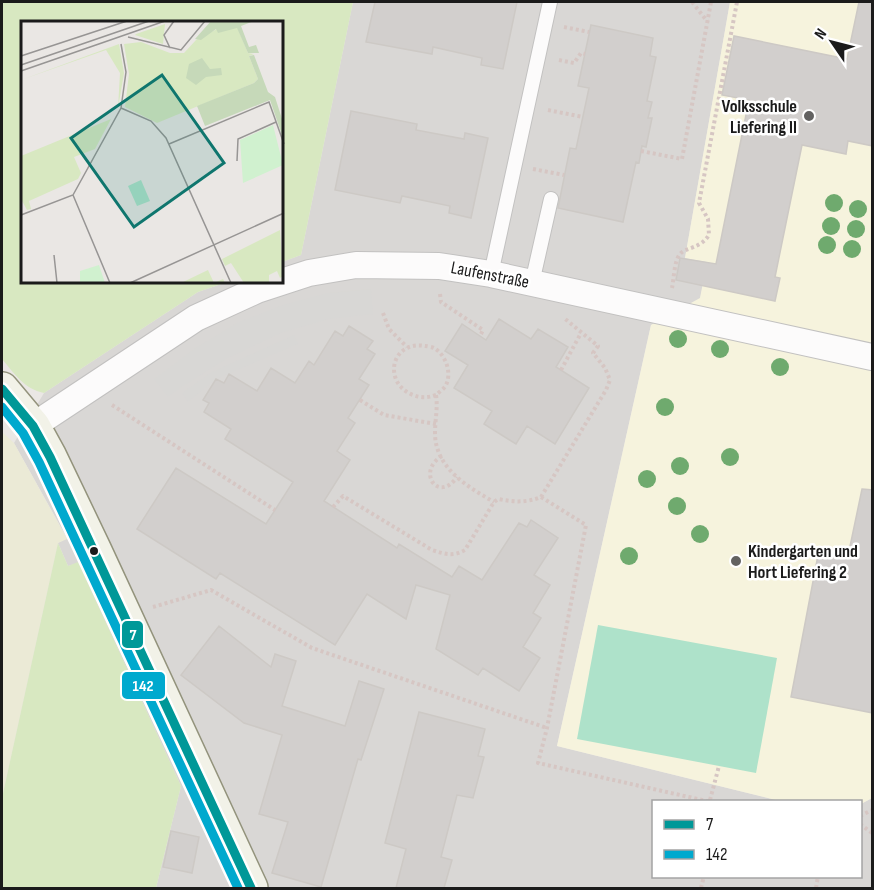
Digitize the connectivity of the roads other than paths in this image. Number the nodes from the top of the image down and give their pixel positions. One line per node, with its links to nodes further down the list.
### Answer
1 (550, 2): 3 (lane)
2 (551, 199): 5 (lane)
3 (491, 273): 4 (street, Laufenstraße); 5 (street, Laufenstraße)
4 (284, 281)
5 (532, 283): 7 (street, Laufenstraße)
6 (275, 284): 9 (street, Laufenstraße)
7 (873, 357)
8 (2, 389): 9 (street)
9 (33, 426): 10 (street)
10 (251, 888)

